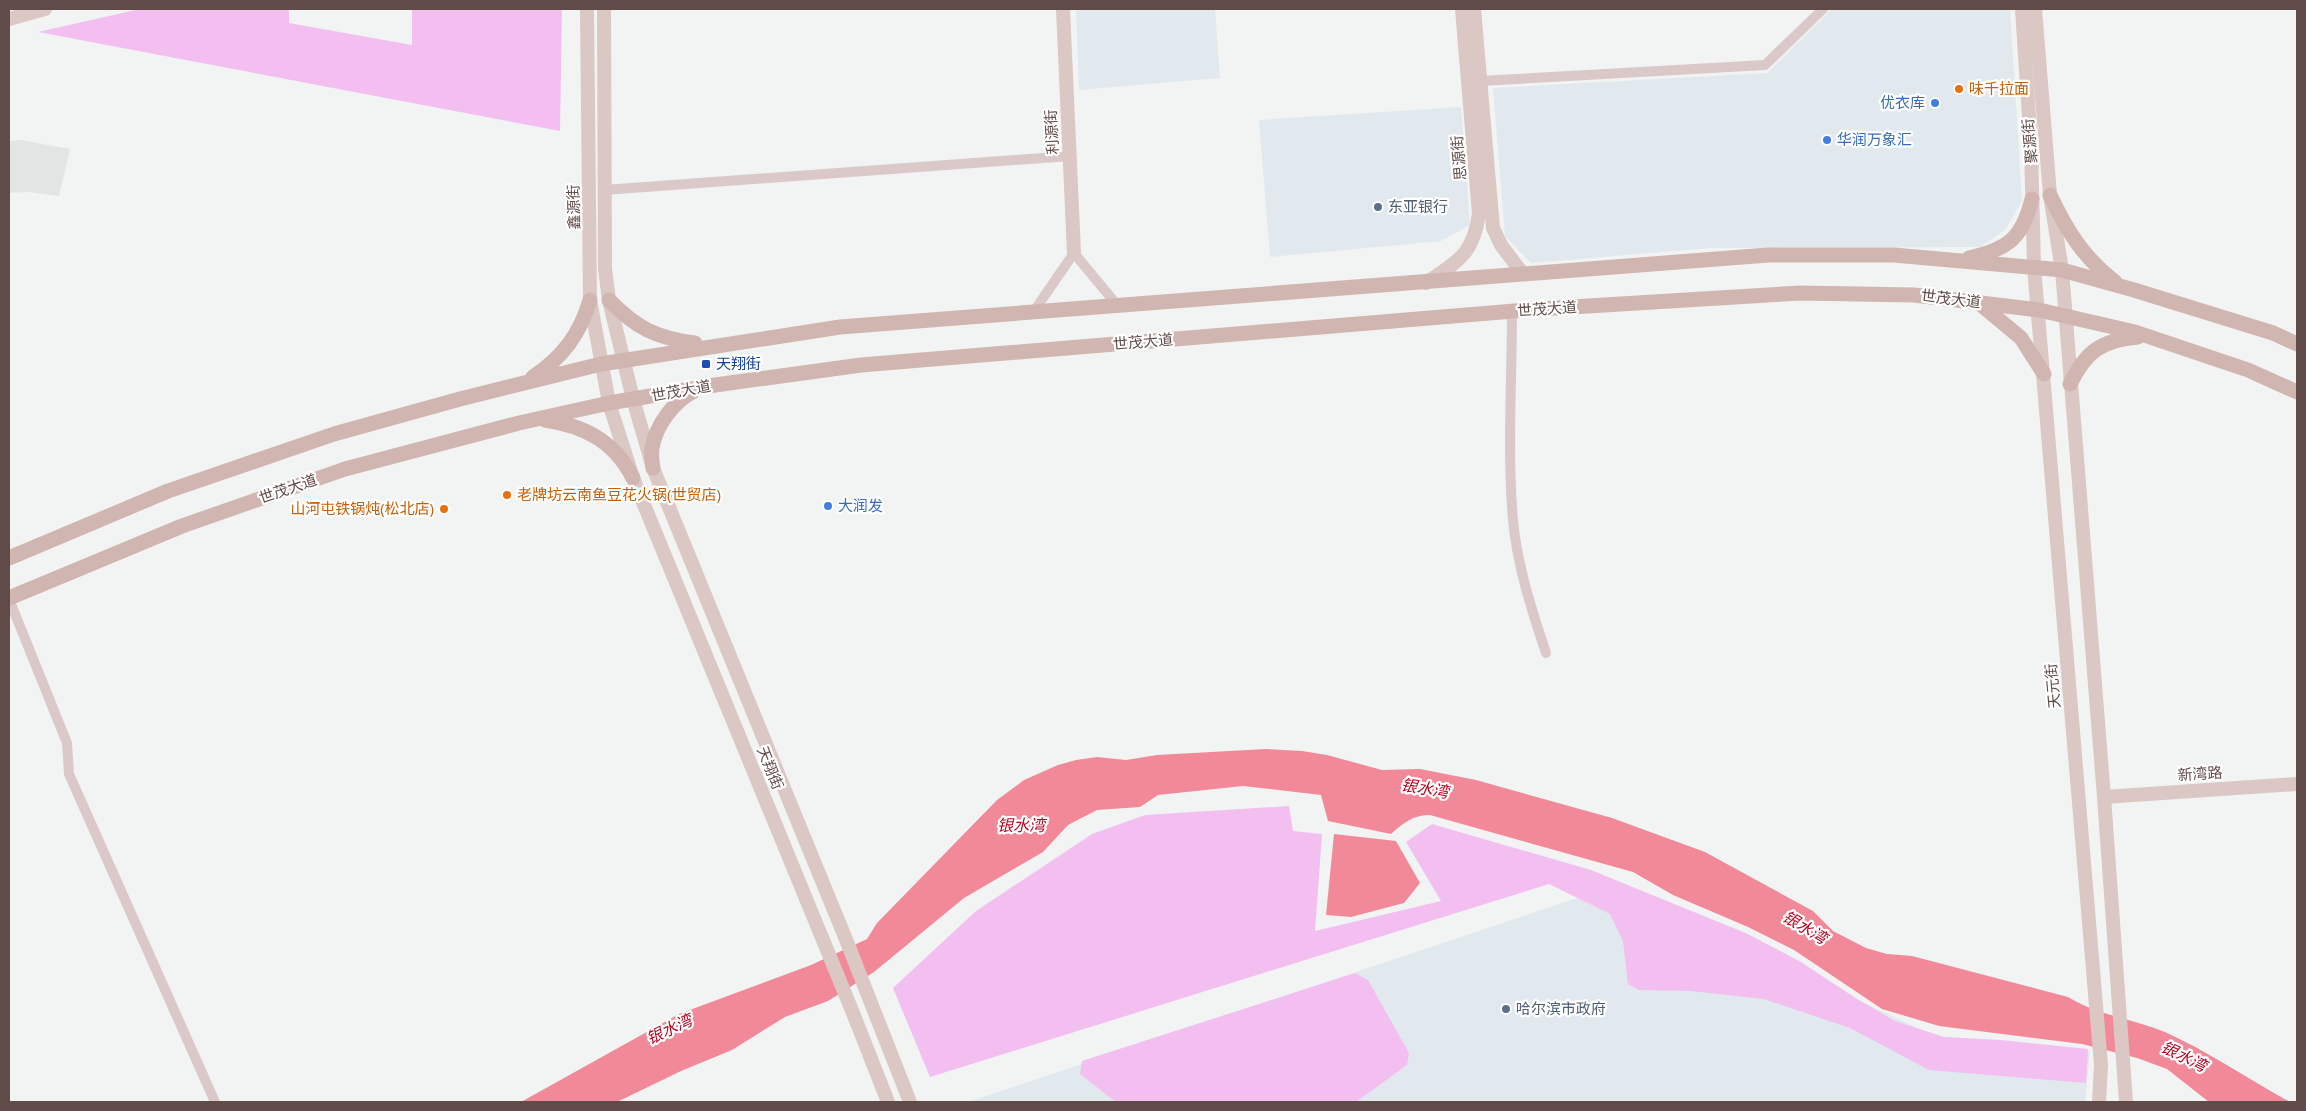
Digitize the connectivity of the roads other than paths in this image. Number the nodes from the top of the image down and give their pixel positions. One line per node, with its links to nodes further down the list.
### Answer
1 (45, 9): 10 (main road)
2 (587, 9): 23 (main road, 鑫源街)
3 (604, 9): 13 (main road, 鑫源街)
4 (1063, 9): 12 (main road, 利源街)
5 (1462, 9): 21 (main road, 思源街)
6 (1474, 9): 11 (main road, 思源街)
7 (1823, 9): 11 (street)
8 (2022, 9): 15 (main road, 聚源街)
9 (2035, 9): 14 (main road, 聚源街)
10 (9, 19)
11 (1480, 81): 20 (main road, 思源街)
12 (1070, 156): 13 (street); 16 (main road, 利源街)
13 (604, 190): 24 (main road, 鑫源街)
14 (2050, 195): 19 (main road, 聚源街); 22 (main road)
15 (2032, 199): 17 (main road); 18 (main road, 聚源街)
16 (1074, 253): 26 (street); 28 (street)
17 (1954, 260): 18 (main road); 20 (main road)
18 (2034, 267): 19 (main road); 27 (main road, 天元街)
19 (2062, 270): 22 (main road); 30 (main road)
20 (1523, 274): 21 (main road)
21 (1426, 283): 26 (main road)
22 (2120, 286): 32 (main road)
23 (590, 300): 35 (main road, 鑫源街); 37 (main road)
24 (609, 300): 33 (main road); 34 (main road, 鑫源街)
25 (1978, 302): 27 (main road, 世茂大道); 29 (main road, 世茂大道); 36 (main road)
26 (1118, 305): 28 (main road)
27 (2039, 310): 30 (main road, 世茂大道); 36 (main road, 天元街)
28 (1034, 311): 33 (main road)
29 (1512, 311): 39 (main road, 世茂大道); 48 (street)
30 (2065, 317): 31 (main road, 世茂大道); 38 (main road)
31 (2148, 336): 38 (main road); 40 (main road, 世茂大道)
32 (2297, 344)
33 (708, 346): 34 (main road)
34 (623, 360): 35 (main road); 41 (main road, 鑫源街)
35 (601, 364): 37 (main road); 42 (main road, 鑫源街)
36 (2044, 374): 54 (main road, 天元街)
37 (523, 383): 46 (main road)
38 (2070, 384): 50 (main road)
39 (715, 385): 41 (main road, 世茂大道); 44 (main road)
40 (2297, 392)
41 (633, 399): 42 (main road, 世茂大道); 44 (main road, 天翔街)
42 (609, 403): 43 (main road, 世茂大道); 45 (main road, 天翔街)
43 (519, 424): 45 (main road); 47 (main road, 世茂大道)
44 (653, 468): 53 (main road, 天翔街)
45 (633, 478): 52 (main road, 天翔街)
46 (9, 558)
47 (9, 599): 51 (street)
48 (1546, 653)
49 (2297, 784): 50 (main road, 新湾路)
50 (2104, 797): 55 (main road)
51 (215, 1102)
52 (888, 1102)
53 (910, 1102)
54 (2099, 1102)
55 (2126, 1102)

